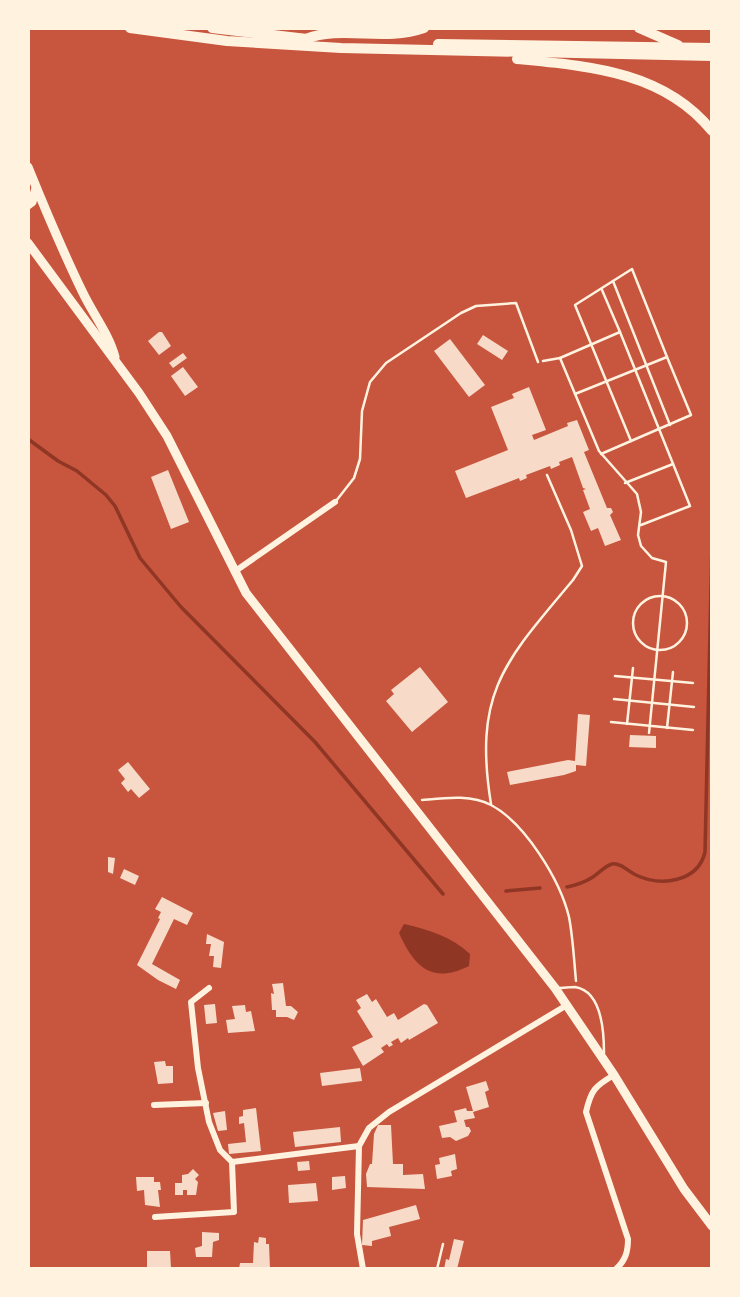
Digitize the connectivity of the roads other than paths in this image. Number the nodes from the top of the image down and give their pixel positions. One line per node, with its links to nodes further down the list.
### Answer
1 (130, 28): 8 (highway)
2 (212, 28): 5 (highway)
3 (424, 28): 5 (highway)
4 (639, 28): 6 (highway)
5 (306, 39): 6 (highway)
6 (684, 47): 7 (highway)
7 (712, 48)
8 (421, 51): 9 (highway); 10 (highway)
9 (712, 55)
10 (712, 131)
11 (28, 167): 12 (main road)
12 (36, 188): 13 (main road); 17 (main road)
13 (28, 205)
14 (28, 243): 16 (main road)
15 (28, 255): 16 (main road)
16 (59, 286): 17 (main road)
17 (117, 362): 20 (main road)
18 (538, 362): 19 (lane)
19 (335, 502): 20 (street)
20 (234, 572): 22 (main road)
21 (209, 988): 26 (street)
22 (555, 988): 23 (main road); 24 (lane)
23 (567, 1005): 24 (main road); 28 (street)
24 (604, 1060): 25 (main road)
25 (614, 1075): 31 (main road); 35 (street)
26 (206, 1103): 27 (street); 29 (street)
27 (154, 1105)
28 (359, 1146): 29 (street); 33 (street)
29 (232, 1162): 30 (street)
30 (155, 1217)
31 (712, 1226)
32 (443, 1244): 34 (lane)
33 (363, 1269)
34 (437, 1269)
35 (616, 1269)

